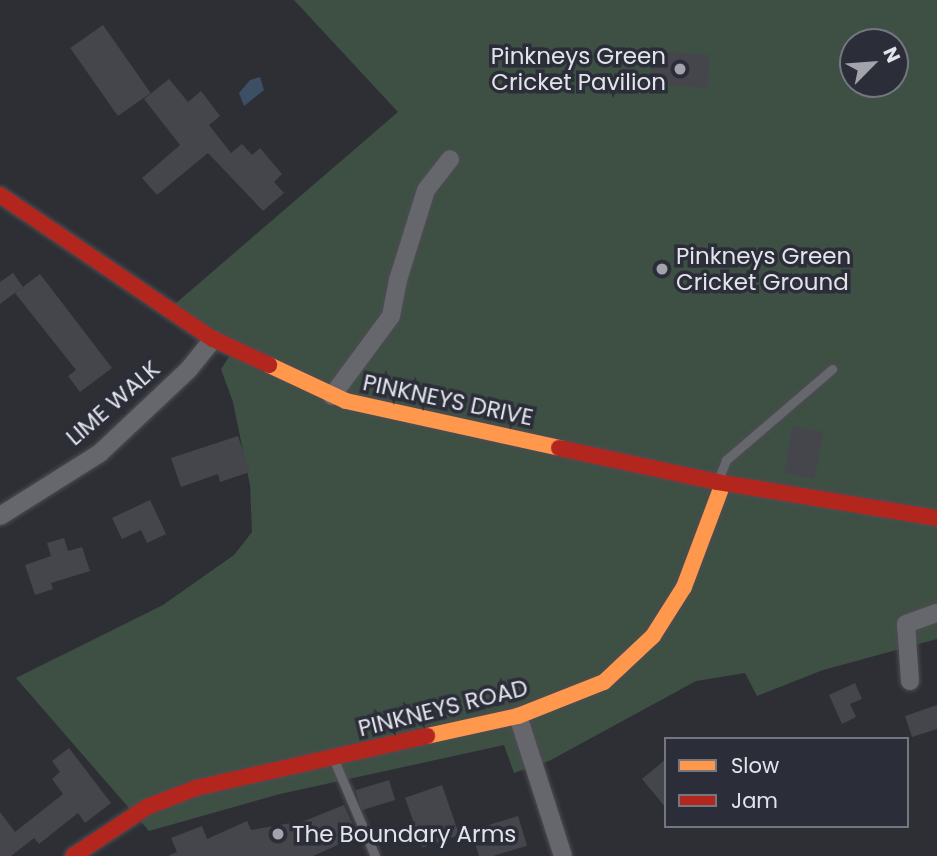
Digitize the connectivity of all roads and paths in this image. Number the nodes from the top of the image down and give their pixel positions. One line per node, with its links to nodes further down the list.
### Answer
1 (450, 159): 5 (street)
2 (0, 195): 3 (street, PINKNEYS DRIVE)
3 (213, 339): 5 (street, PINKNEYS DRIVE); 7 (street, LIME WALK)
4 (832, 369): 6 (lane)
5 (332, 396): 6 (street, PINKNEYS DRIVE)
6 (720, 482): 8 (street, PINKNEYS DRIVE); 11 (street, PINKNEYS ROAD)
7 (0, 516)
8 (937, 518)
9 (937, 613): 10 (street)
10 (910, 681)
11 (518, 716): 12 (street, PINKNEYS ROAD); 15 (street)
12 (333, 758): 13 (street, PINKNEYS ROAD); 14 (lane)
13 (73, 856)
14 (375, 856)
15 (563, 856)

